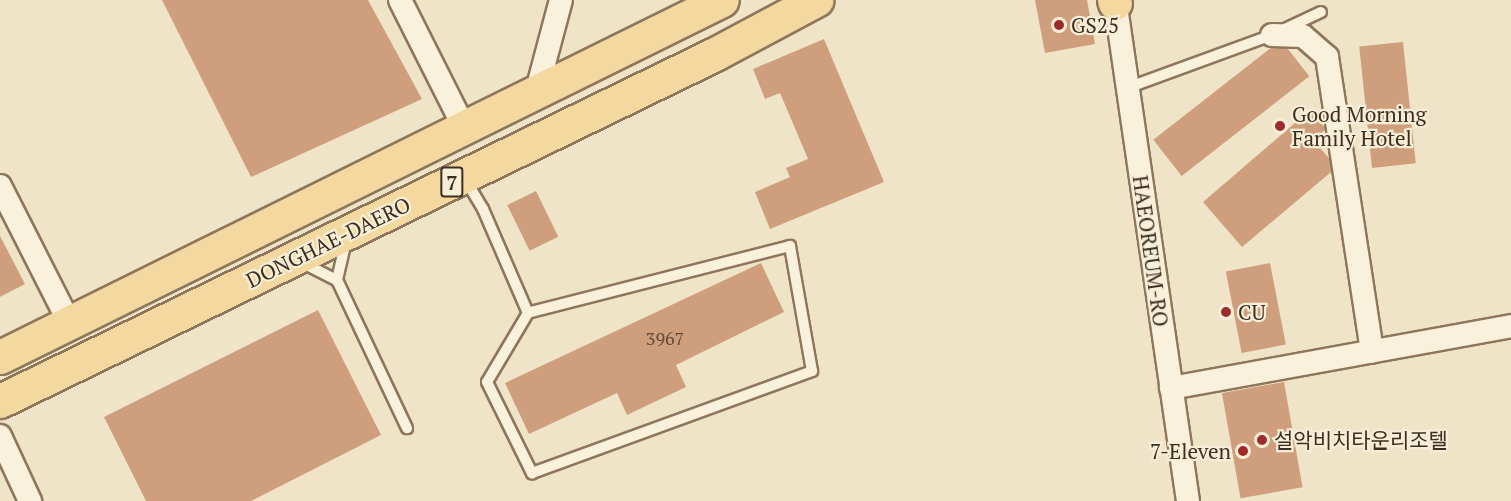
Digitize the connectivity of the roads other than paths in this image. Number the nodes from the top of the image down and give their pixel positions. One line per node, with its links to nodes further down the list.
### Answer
1 (400, 0): 10 (street)
2 (561, 0): 9 (street)
3 (722, 0): 9 (main road, DONGHAE-DAERO / 7)
4 (816, 0): 11 (main road, DONGHAE-DAERO / 7)
5 (1114, 1): 8 (street, HAEOREUM-RO)
6 (1321, 12): 7 (lane)
7 (1272, 35): 8 (lane); 19 (street)
8 (1127, 87): 22 (street, HAEOREUM-RO)
9 (537, 90): 10 (main road, DONGHAE-DAERO / 7)
10 (465, 129): 17 (main road, DONGHAE-DAERO / 7)
11 (463, 176): 13 (main road, DONGHAE-DAERO / 7); 16 (lane)
12 (0, 186): 17 (street)
13 (356, 229): 14 (main road, DONGHAE-DAERO / 7); 15 (lane)
14 (288, 262): 15 (lane); 21 (main road, DONGHAE-DAERO / 7)
15 (337, 280): 24 (lane)
16 (528, 313): 16 (lane)
17 (69, 322): 20 (main road, DONGHAE-DAERO / 7); 21 (main road)
18 (1511, 326): 19 (street)
19 (1372, 352): 22 (street)
20 (0, 357)
21 (87, 360): 23 (main road, DONGHAE-DAERO / 7)
22 (1171, 388): 27 (street, HAEOREUM-RO)
23 (0, 401)
24 (407, 428)
25 (0, 436): 26 (street)
26 (30, 501)
27 (1188, 501)

